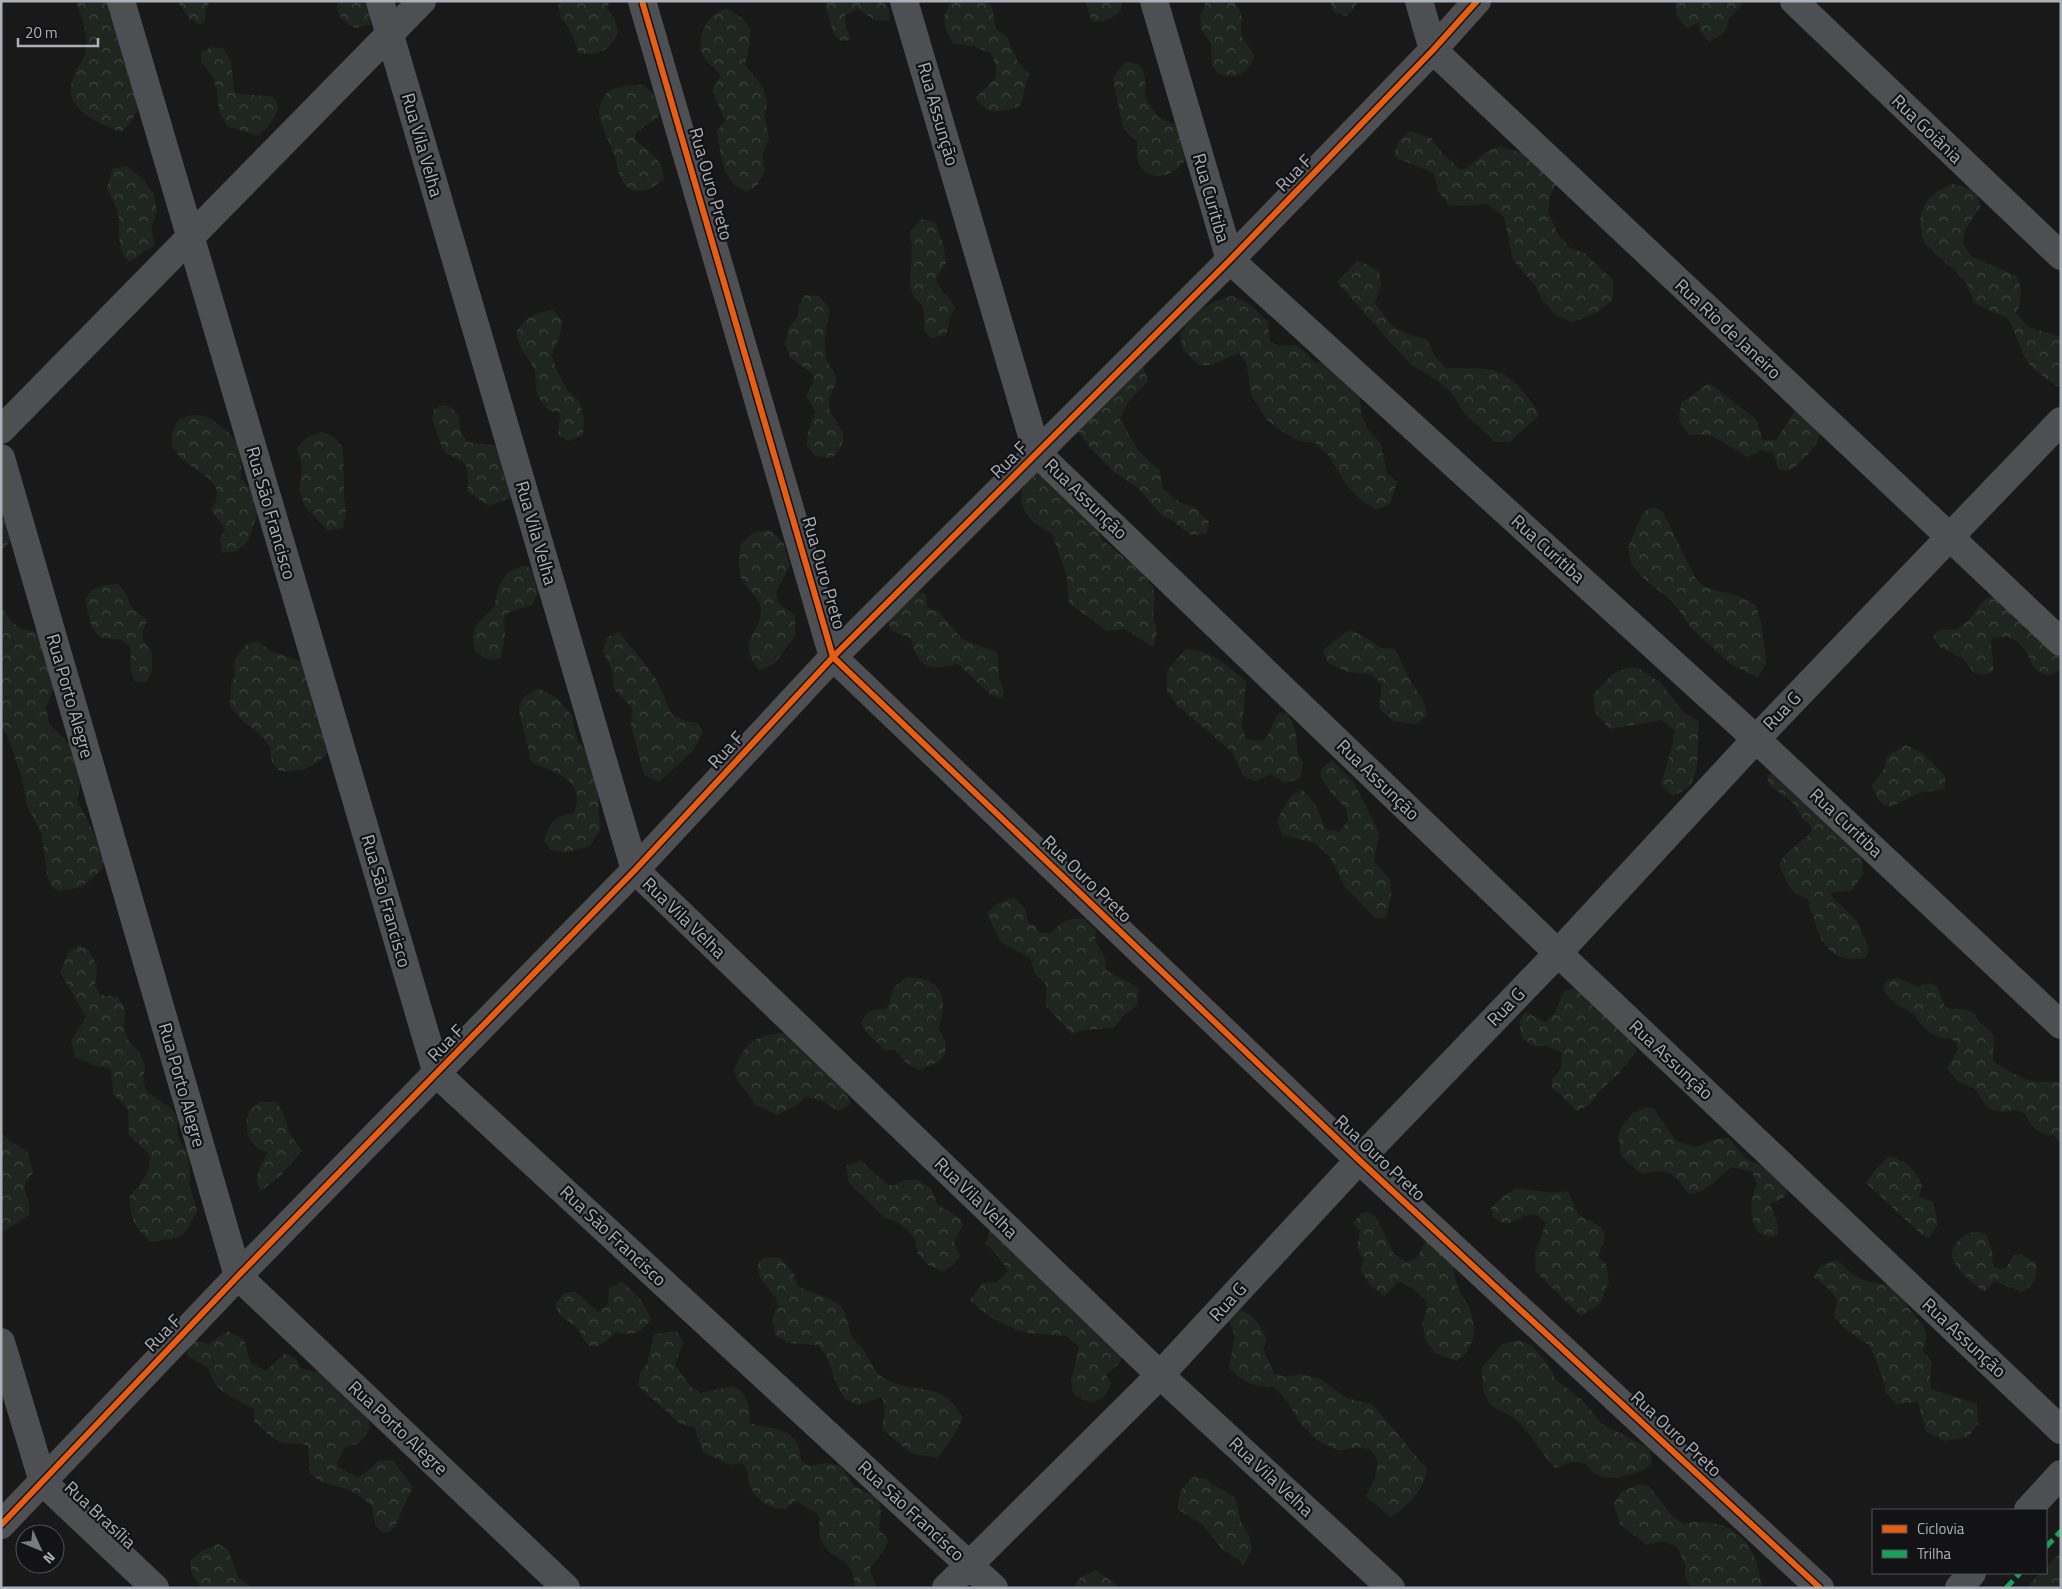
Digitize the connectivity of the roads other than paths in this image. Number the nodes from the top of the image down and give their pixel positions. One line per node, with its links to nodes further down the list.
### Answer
1 (121, 1): 12 (street, Rua São Francisco)
2 (380, 1): 10 (street, Rua Vila Velha)
3 (422, 1): 10 (street)
4 (642, 1): 21 (street, Rua Ouro Preto)
5 (904, 1): 17 (street, Rua Assunção)
6 (1154, 1): 14 (street, Rua Curitiba)
7 (1419, 1): 11 (street)
8 (1477, 1): 11 (street, Rua F)
9 (1794, 1): 13 (street, Rua Goiânia)
10 (390, 35): 12 (street); 23 (street, Rua Vila Velha)
11 (1433, 50): 14 (street, Rua F); 19 (street, Rua Rio de Janeiro)
12 (189, 236): 16 (street); 26 (street, Rua São Francisco)
13 (2061, 256)
14 (1230, 260): 17 (street, Rua F); 22 (street, Rua Curitiba)
15 (2061, 422): 19 (street, Rua G)
16 (1, 430)
17 (1038, 453): 21 (street, Rua F); 24 (street, Rua Assunção)
18 (1, 458): 28 (street, Rua Porto Alegre)
19 (1949, 538): 20 (street, Rua Rio de Janeiro); 22 (street, Rua G)
20 (2061, 642)
21 (833, 657): 23 (street, Rua F); 27 (street, Rua Ouro Preto)
22 (1756, 739): 24 (street, Rua G); 25 (street, Rua Curitiba)
23 (635, 870): 26 (street, Rua F); 30 (street, Rua Vila Velha)
24 (1558, 953): 27 (street, Rua G); 31 (street, Rua Assunção)
25 (2061, 1025)
26 (437, 1074): 28 (street, Rua F); 36 (street, Rua São Francisco)
27 (1359, 1160): 30 (street, Rua G); 43 (street, Rua Ouro Preto)
28 (238, 1276): 33 (street, Rua F); 39 (street, Rua Porto Alegre)
29 (1, 1342): 33 (street, Rua Brasília)
30 (1160, 1375): 36 (street, Rua G); 42 (street, Rua Vila Velha)
31 (2061, 1430)
32 (2061, 1474): 34 (street)
33 (43, 1482): 35 (street, Rua F); 38 (street, Rua Brasília)
34 (2029, 1509)
35 (1, 1525)
36 (969, 1564): 40 (street, Rua G); 41 (street, Rua São Francisco)
37 (1971, 1574): 44 (street)
38 (154, 1588)
39 (566, 1588)
40 (946, 1588)
41 (994, 1588)
42 (1392, 1588)
43 (1820, 1588)
44 (1959, 1588)

